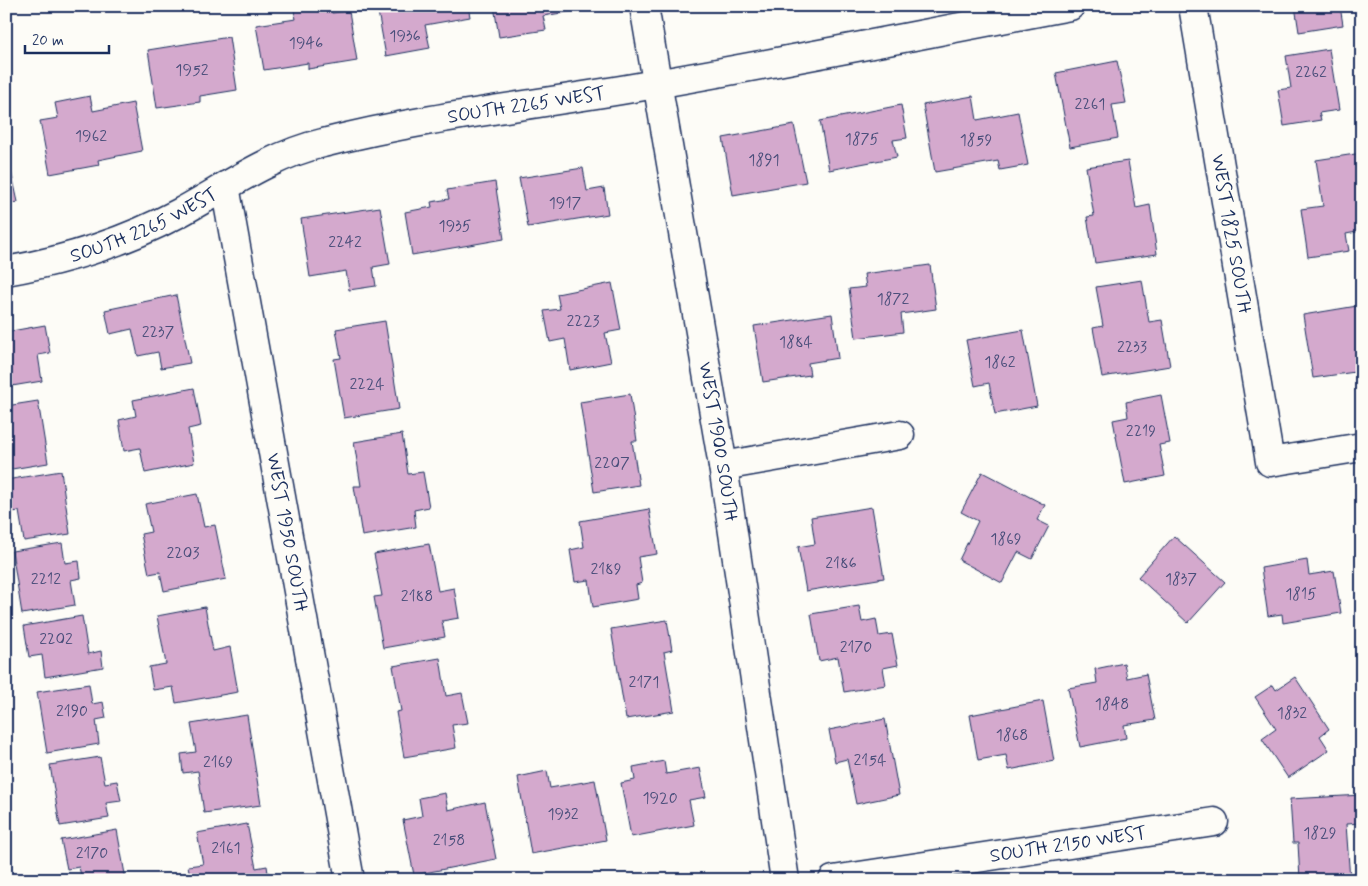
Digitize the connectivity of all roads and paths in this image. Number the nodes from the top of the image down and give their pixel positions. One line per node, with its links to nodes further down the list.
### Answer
1 (644, 6): 4 (street, WEST 1900 SOUTH)
2 (1070, 6): 4 (street, SOUTH 2265 WEST)
3 (1193, 6): 8 (street, WEST 1825 SOUTH)
4 (657, 84): 5 (street, SOUTH 2265 WEST); 9 (street, WEST 1900 SOUTH)
5 (225, 186): 6 (street, SOUTH 2265 WEST); 11 (street, WEST 1950 SOUTH)
6 (6, 270)
7 (900, 434): 9 (street)
8 (1362, 447)
9 (723, 466): 12 (street, WEST 1900 SOUTH)
10 (1214, 822): 13 (street, SOUTH 2150 WEST)
11 (350, 880)
12 (785, 880)
13 (833, 880)

